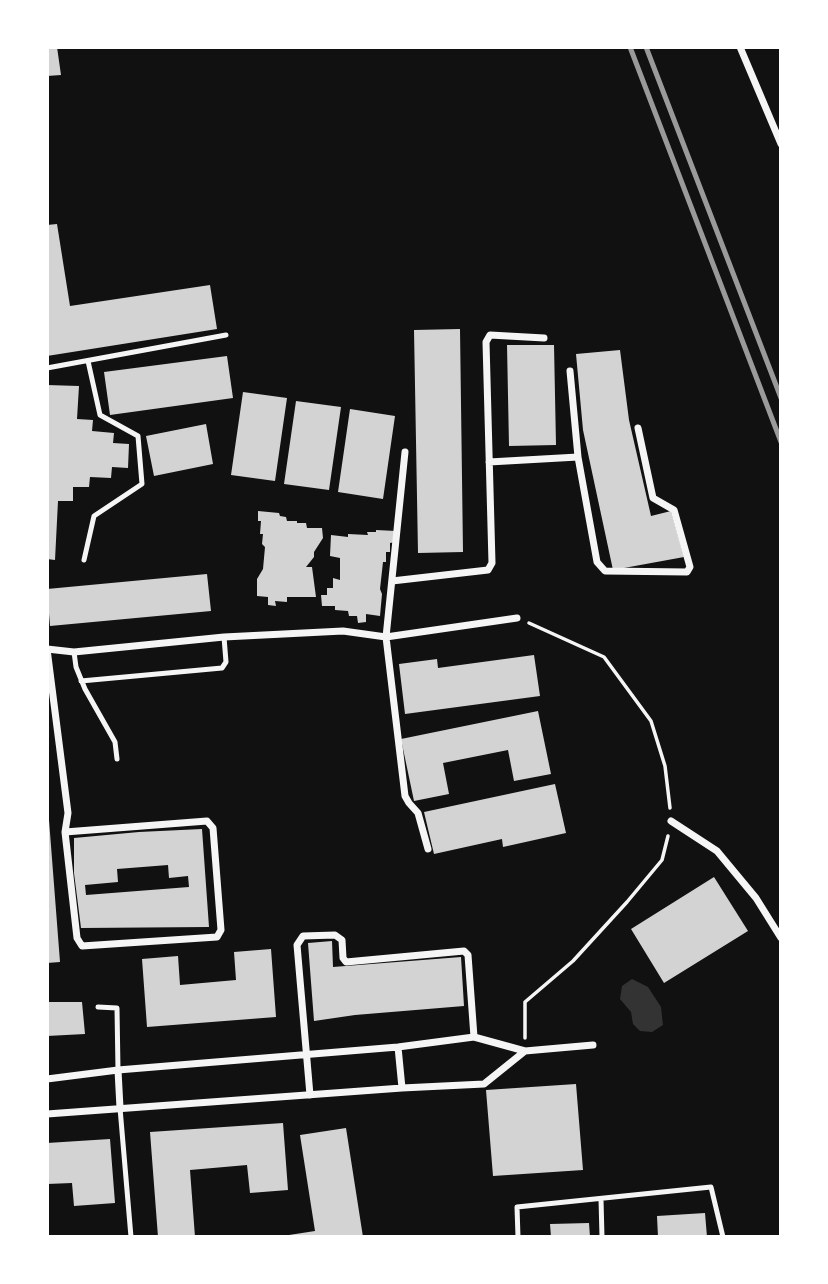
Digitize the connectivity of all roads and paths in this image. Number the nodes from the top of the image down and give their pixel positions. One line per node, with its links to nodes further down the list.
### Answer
1 (740, 47): 2 (street)
2 (781, 144)
3 (226, 335): 5 (lane)
4 (544, 338): 11 (street)
5 (88, 360): 6 (lane); 12 (lane)
6 (47, 368)
7 (570, 371): 10 (street)
8 (638, 428): 10 (street)
9 (405, 452): 13 (street)
10 (579, 457): 11 (street)
11 (489, 462): 13 (street)
12 (84, 560)
13 (392, 581): 16 (street)
14 (517, 618): 16 (street); 21 (path)
15 (224, 636): 16 (street); 18 (street); 19 (lane)
16 (386, 637): 23 (street)
17 (47, 649): 18 (street); 22 (street)
18 (74, 652): 19 (lane)
19 (81, 681): 20 (lane)
20 (117, 759)
21 (671, 821): 24 (street); 29 (path)
22 (65, 832): 22 (street)
23 (428, 849)
24 (781, 939)
25 (98, 1007): 31 (lane)
26 (474, 1037): 28 (street); 29 (street); 30 (street)
27 (593, 1045): 29 (street)
28 (398, 1047): 30 (street); 33 (street)
29 (525, 1051): 33 (street)
30 (305, 1054): 31 (street); 34 (street)
31 (118, 1070): 32 (street); 35 (street)
32 (47, 1079)
33 (402, 1088): 34 (street)
34 (310, 1095): 35 (street)
35 (120, 1108): 36 (street); 38 (lane)
36 (47, 1114)
37 (601, 1199): 39 (lane); 40 (lane); 41 (lane)
38 (131, 1237)
39 (518, 1237)
40 (603, 1237)
41 (723, 1237)

